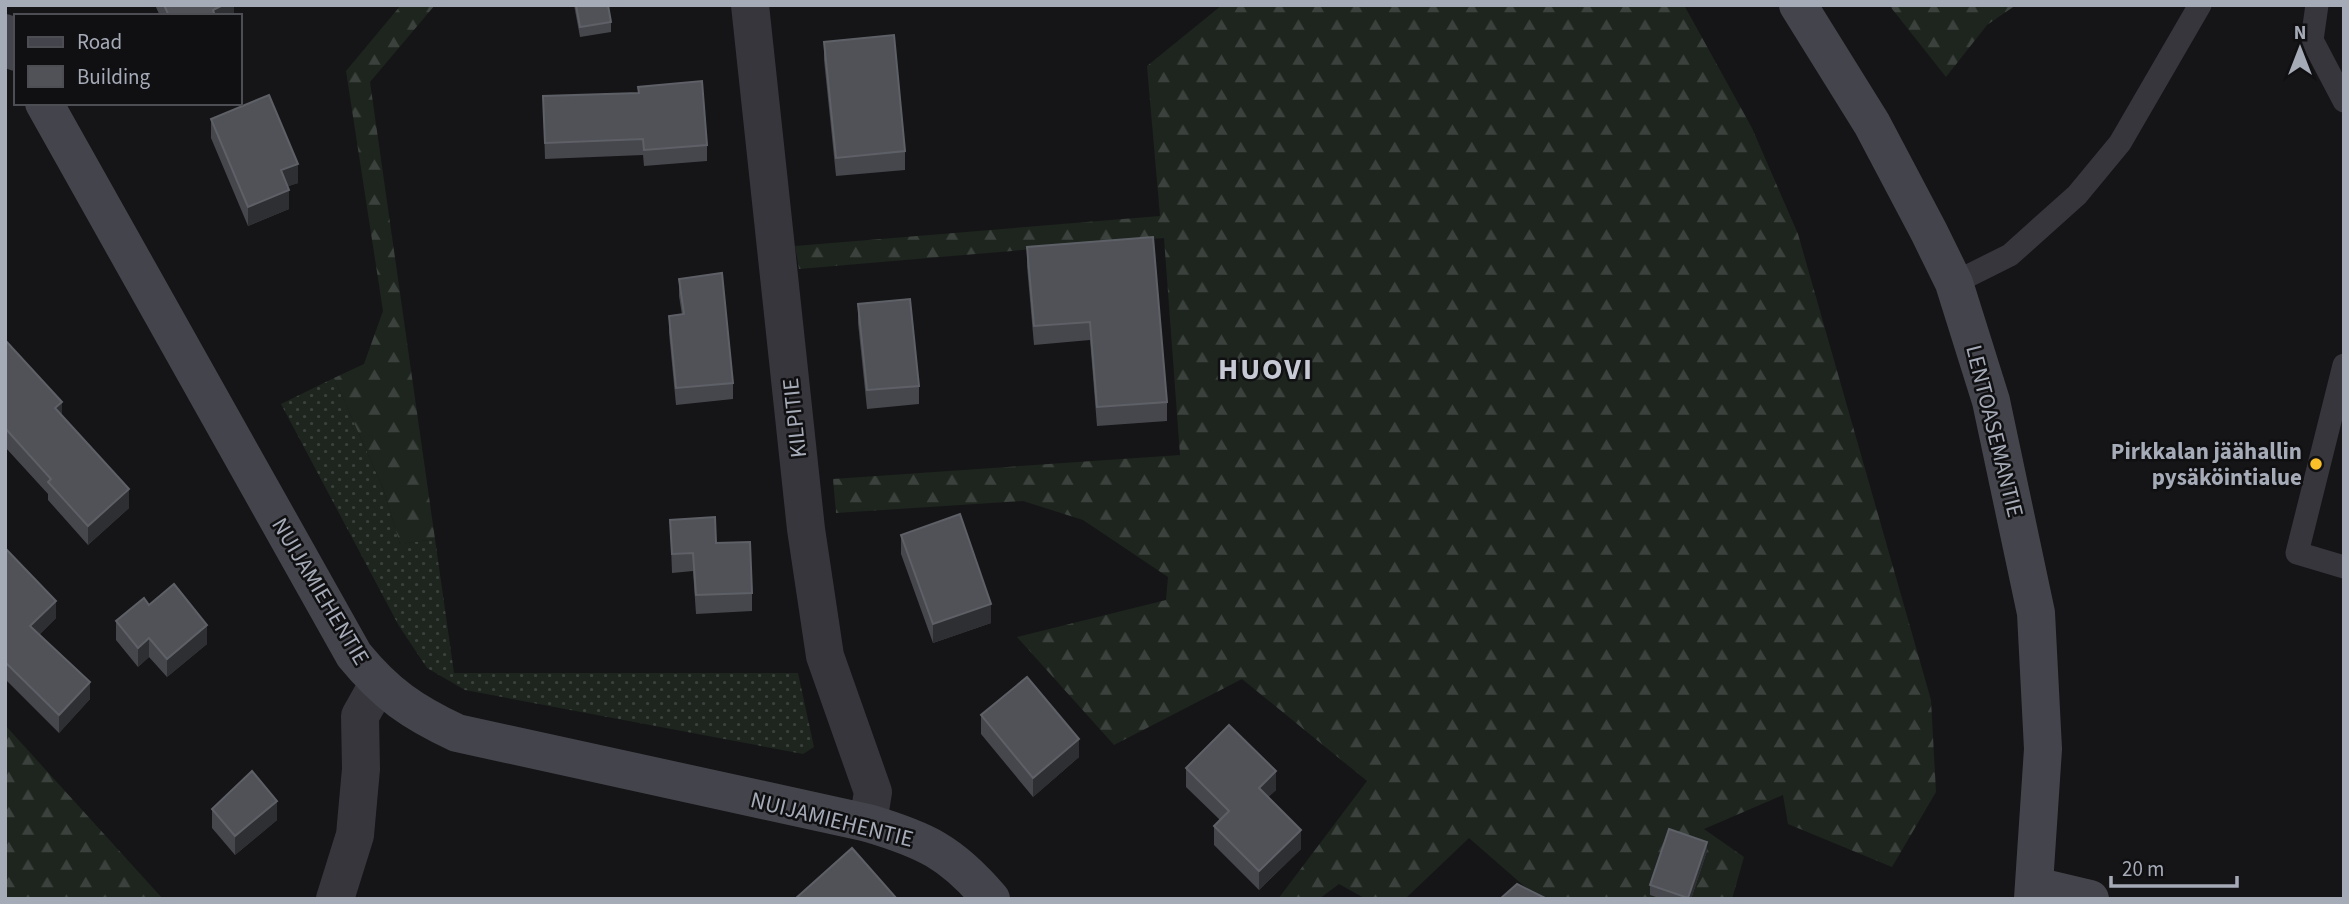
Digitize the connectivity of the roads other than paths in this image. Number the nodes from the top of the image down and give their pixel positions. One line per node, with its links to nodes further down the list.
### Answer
1 (750, 5): 13 (street, KILPITIE)
2 (1798, 5): 9 (street, LENTOASEMANTIE)
3 (2200, 5): 9 (lane)
4 (2317, 5): 7 (lane)
5 (5, 33): 6 (street)
6 (14, 49)
7 (2344, 101)
8 (45, 105): 12 (street, NUIJAMIEHENTIE)
9 (1954, 283): 14 (street, LENTOASEMANTIE)
10 (2344, 365): 11 (lane)
11 (2344, 567)
12 (378, 684): 13 (street, NUIJAMIEHENTIE); 15 (street)
13 (868, 823): 16 (street, NUIJAMIEHENTIE)
14 (2034, 893): 17 (street)
15 (335, 899)
16 (990, 899)
17 (2090, 899)

